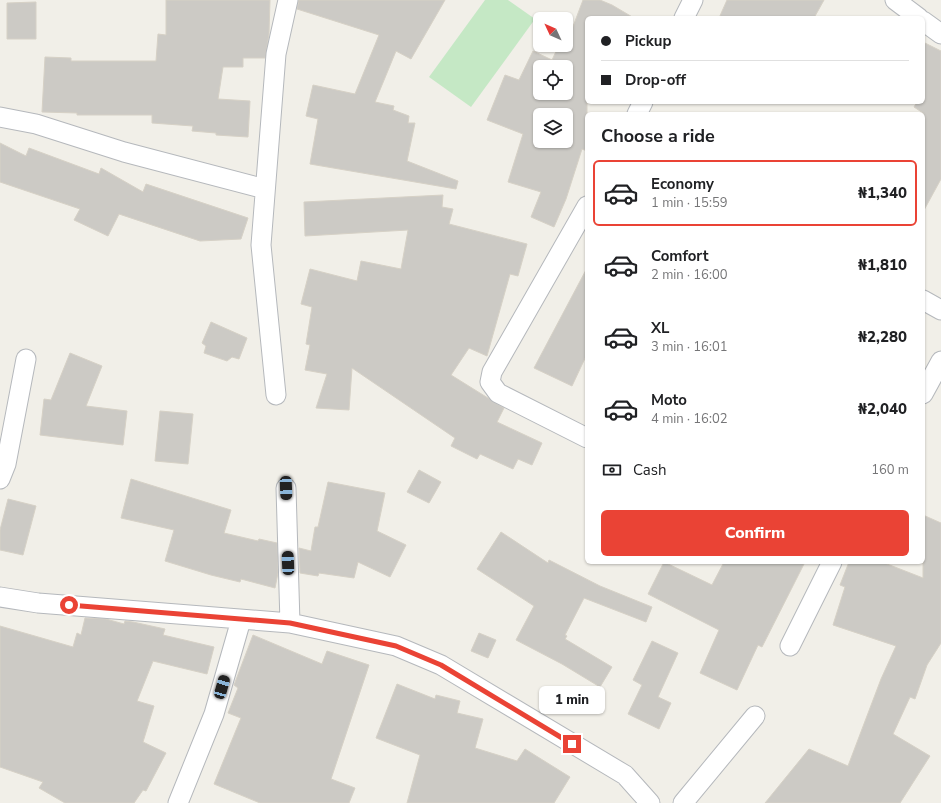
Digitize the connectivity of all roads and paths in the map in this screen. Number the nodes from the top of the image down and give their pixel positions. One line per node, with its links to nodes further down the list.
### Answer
1 (288, 0): 9 (street)
2 (693, 0): 4 (street)
3 (895, 0): 5 (street)
4 (685, 16)
5 (916, 16)
6 (925, 22): 7 (street)
7 (941, 34)
8 (0, 116): 9 (street)
9 (265, 189): 16 (street)
10 (585, 209): 17 (street)
11 (925, 301): 12 (street)
12 (941, 310)
13 (26, 359): 18 (street)
14 (941, 361): 15 (street)
15 (925, 390)
16 (276, 395)
17 (585, 437)
18 (0, 479)
19 (286, 488): 23 (street)
20 (831, 564): 24 (street)
21 (0, 597): 22 (street)
22 (241, 620): 23 (street); 26 (street)
23 (290, 623): 27 (street)
24 (790, 646)
25 (755, 716): 28 (street)
26 (178, 803)
27 (650, 803)
28 (683, 803)

